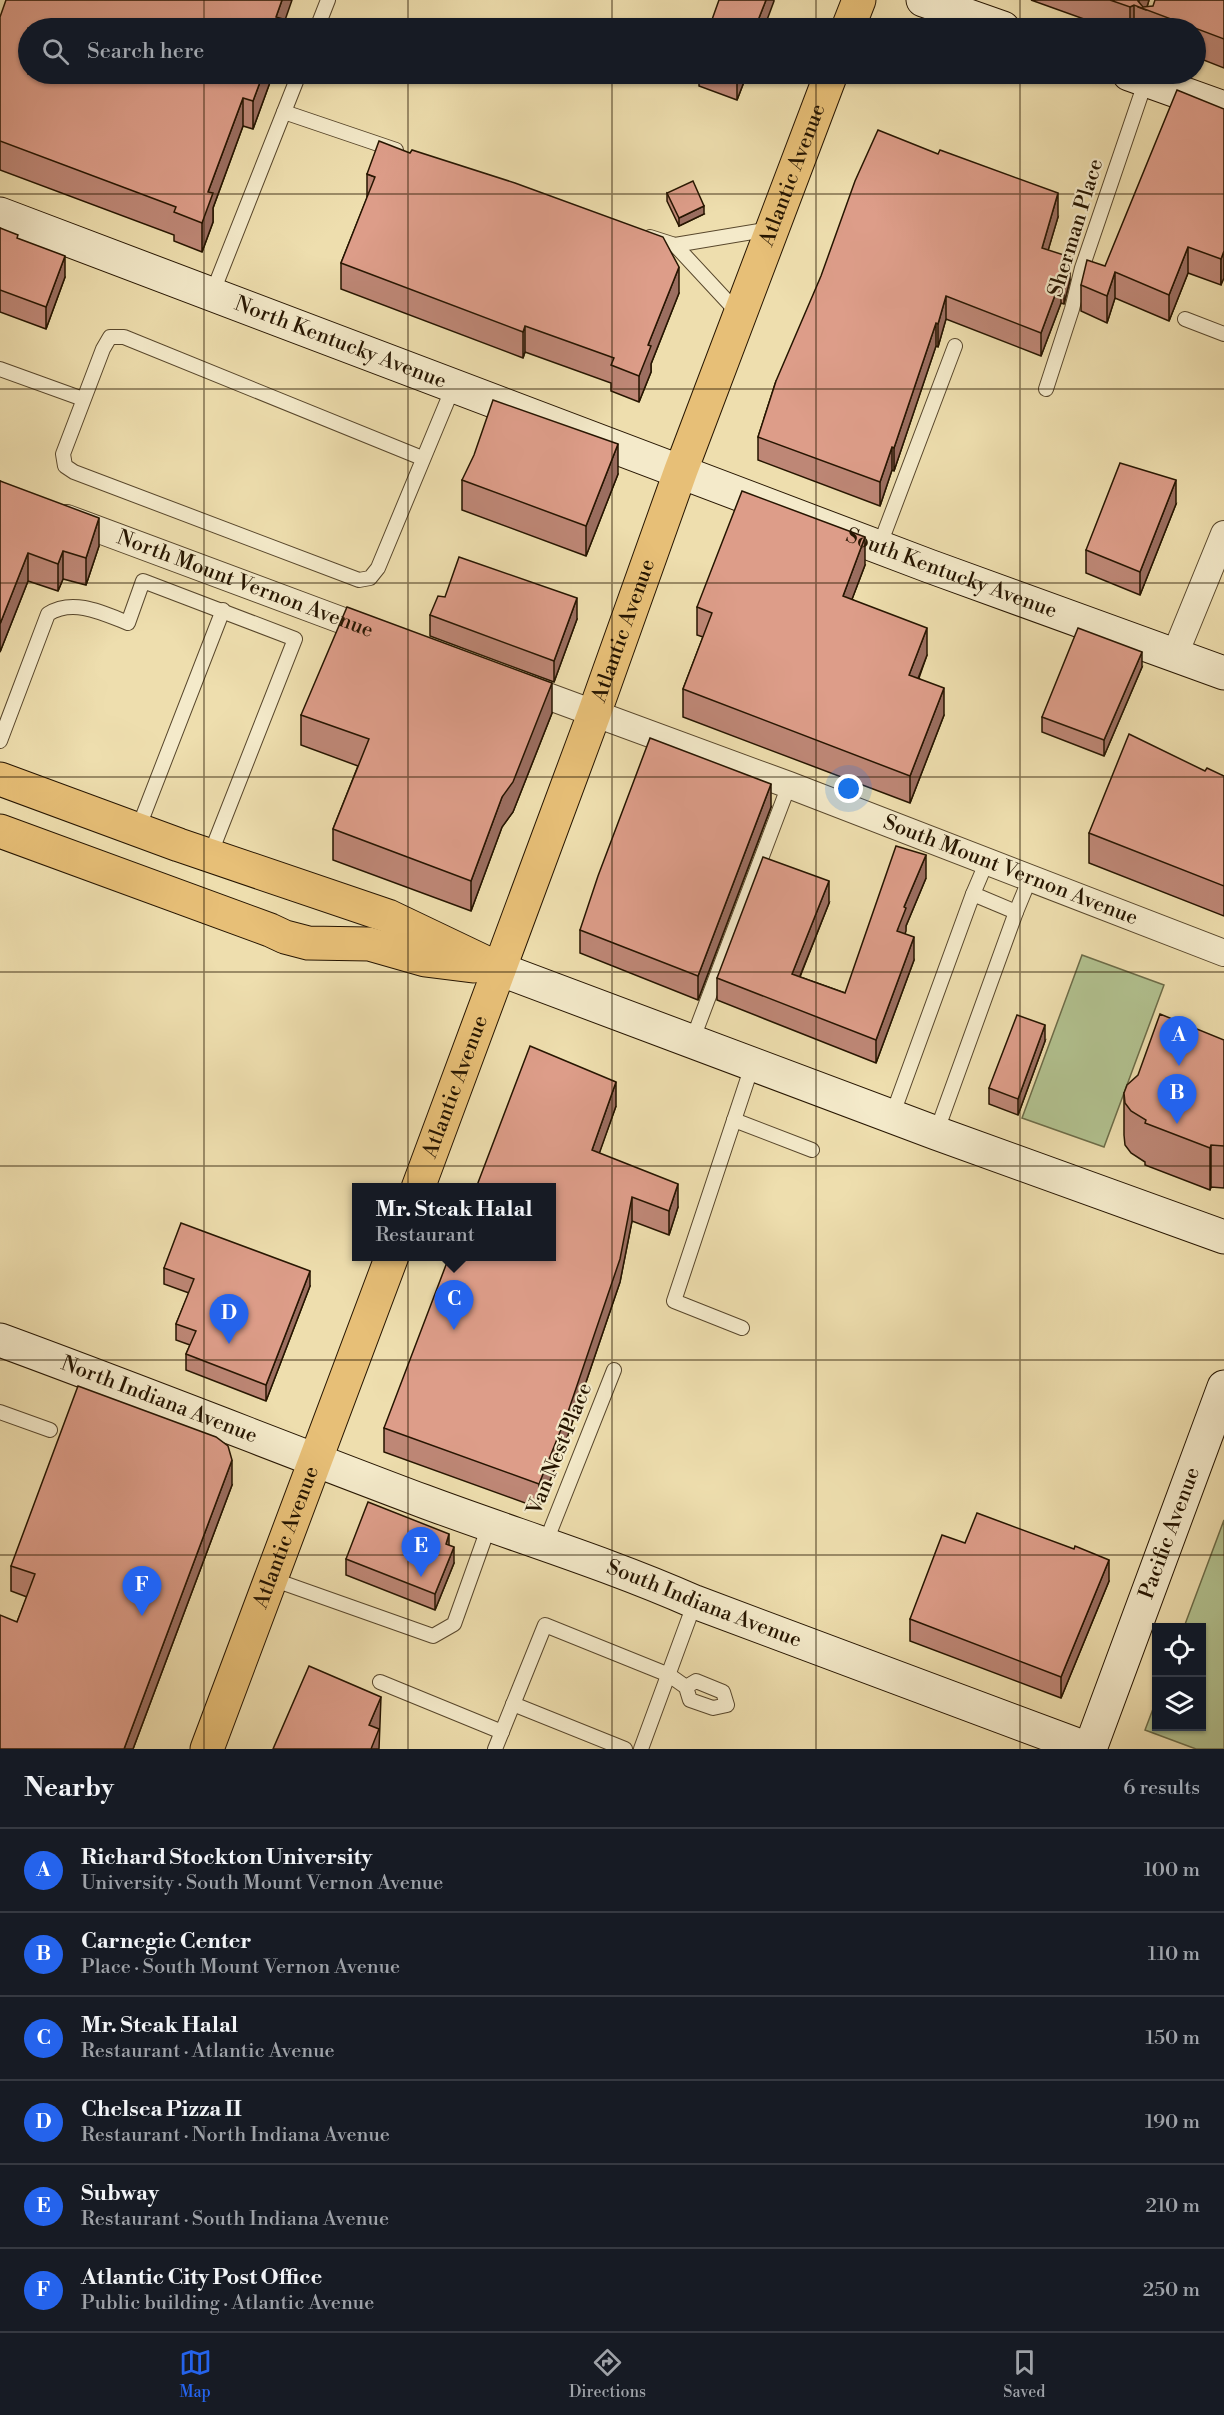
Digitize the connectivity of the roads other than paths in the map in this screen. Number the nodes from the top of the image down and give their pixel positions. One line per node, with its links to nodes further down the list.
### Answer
1 (328, 0): 4 (lane)
2 (859, 0): 5 (main road)
3 (923, 0): 6 (street)
4 (321, 18)
5 (852, 18)
6 (974, 18)
7 (295, 84): 12 (lane)
8 (827, 84): 15 (main road, Atlantic Avenue)
9 (1132, 84): 25 (lane, Sherman Place)
10 (1159, 84): 11 (street)
11 (1224, 108)
12 (284, 112): 13 (lane); 18 (lane)
13 (410, 155)
14 (0, 214): 18 (street, North Kentucky Avenue)
15 (772, 229): 17 (lane); 19 (main road, Atlantic Avenue)
16 (634, 231): 17 (lane)
17 (675, 245): 19 (lane)
18 (212, 294): 24 (street, North Kentucky Avenue)
19 (740, 315): 28 (main road, Atlantic Avenue)
20 (1185, 319): 21 (lane)
21 (1224, 334)
22 (955, 345): 31 (lane)
23 (0, 369): 26 (lane)
24 (454, 385): 27 (lane); 28 (street, North Kentucky Avenue)
25 (1046, 389)
26 (83, 399): 27 (lane); 27 (lane)
27 (422, 458)
28 (681, 470): 31 (street, South Kentucky Avenue); 37 (main road, Atlantic Avenue)
29 (45, 510): 33 (street, North Mount Vernon Avenue)
30 (1224, 534): 34 (street)
31 (879, 547): 34 (street, South Kentucky Avenue)
32 (223, 610): 38 (lane); 41 (lane); 43 (lane)
33 (392, 639)
34 (1175, 654): 35 (street, South Kentucky Avenue)
35 (1224, 673)
36 (493, 676): 37 (street)
37 (594, 714): 40 (street, South Mount Vernon Avenue); 49 (main road, Atlantic Avenue)
38 (0, 741)
39 (0, 779): 41 (main road)
40 (789, 785): 44 (street, South Mount Vernon Avenue); 50 (lane)
41 (138, 830): 43 (main road)
42 (0, 831): 49 (main road)
43 (210, 855): 49 (main road)
44 (987, 861): 45 (street, South Mount Vernon Avenue); 46 (lane)
45 (1030, 878): 47 (lane); 48 (street, South Mount Vernon Avenue)
46 (973, 894): 47 (lane); 52 (lane)
47 (1016, 912): 54 (lane)
48 (1224, 952)
49 (499, 969): 50 (street); 56 (main road, Atlantic Avenue)
50 (692, 1041): 51 (street)
51 (753, 1063): 52 (street); 53 (lane)
52 (892, 1116): 54 (street)
53 (734, 1120): 55 (lane); 59 (lane)
54 (936, 1133): 57 (street)
55 (812, 1150)
56 (420, 1183)
57 (1224, 1237)
58 (391, 1261): 65 (main road, Atlantic Avenue)
59 (742, 1328)
60 (0, 1340): 65 (street, North Indiana Avenue)
61 (614, 1370): 67 (lane, Van Nest Place)
62 (1224, 1387): 79 (street, Pacific Avenue)
63 (0, 1412): 64 (lane)
64 (50, 1430)
65 (316, 1461): 66 (street, South Indiana Avenue); 68 (main road, Atlantic Avenue)
66 (489, 1526): 67 (street, South Indiana Avenue); 68 (lane)
67 (545, 1544): 69 (street, South Indiana Avenue)
68 (272, 1579): 75 (main road, Atlantic Avenue)
69 (695, 1602): 70 (lane); 79 (street, South Indiana Avenue)
70 (669, 1675): 72 (lane); 73 (lane); 78 (lane)
71 (380, 1682): 74 (lane)
72 (686, 1687)
73 (513, 1704): 74 (lane); 77 (lane)
74 (502, 1732): 76 (lane)
75 (207, 1749)
76 (495, 1749)
77 (625, 1749)
78 (641, 1749)
79 (1089, 1749)

